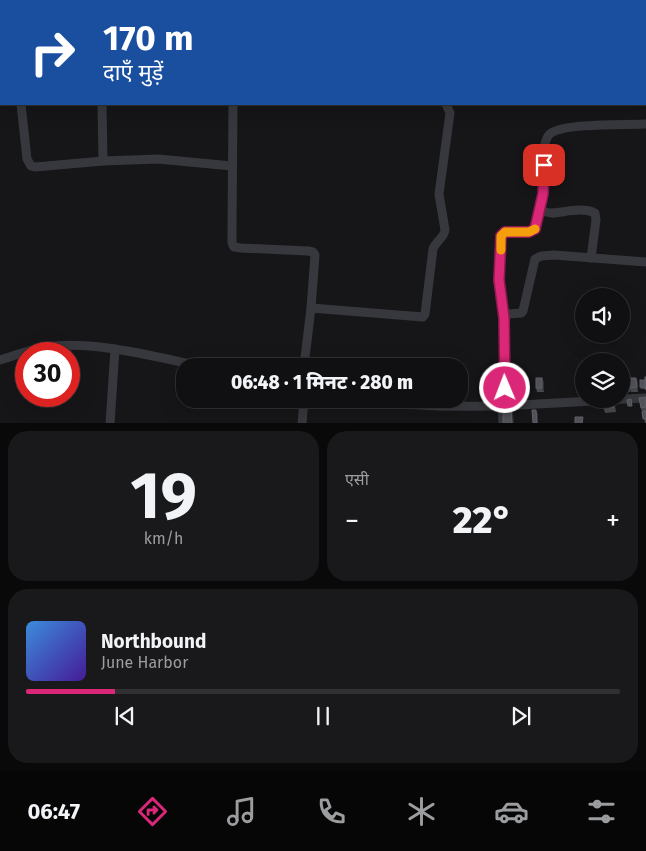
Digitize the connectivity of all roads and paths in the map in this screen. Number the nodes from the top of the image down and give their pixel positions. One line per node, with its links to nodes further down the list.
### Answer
1 (21, 105): 6 (street)
2 (102, 105): 6 (street)
3 (232, 105): 7 (street)
4 (446, 105): 11 (street)
5 (646, 124): 8 (street)
6 (103, 161): 7 (street)
7 (232, 166): 11 (street)
8 (540, 211): 9 (street); 12 (street)
9 (591, 258): 10 (street); 12 (street)
10 (646, 262)
11 (312, 308): 14 (street)
12 (504, 318): 18 (street)
13 (115, 350): 15 (street); 16 (street); 21 (street)
14 (305, 358)
15 (0, 360)
16 (176, 361)
17 (646, 398): 18 (street)
18 (504, 404): 19 (street); 23 (street)
19 (468, 406)
20 (303, 408): 22 (street)
21 (110, 423)
22 (302, 423)
23 (503, 423)

